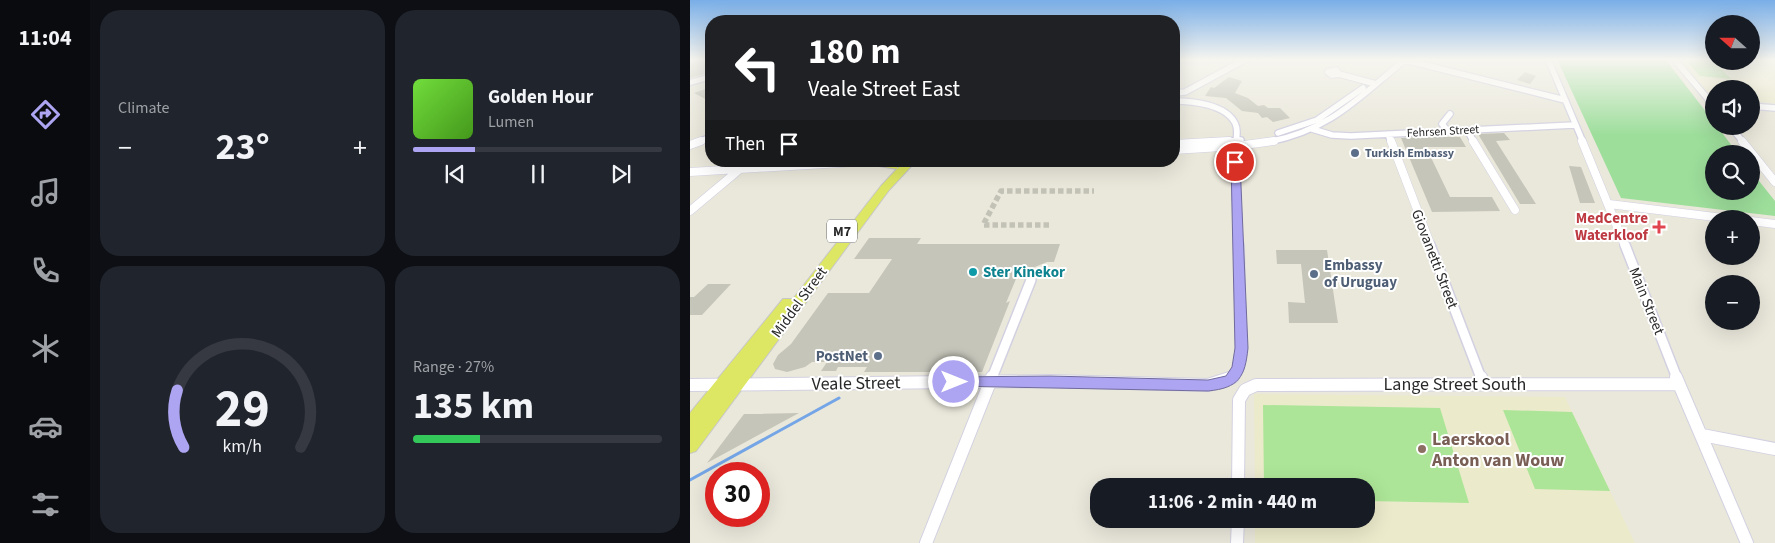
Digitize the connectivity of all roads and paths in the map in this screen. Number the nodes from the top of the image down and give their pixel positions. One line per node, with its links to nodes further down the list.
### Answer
1 (1198, 84): 6 (street)
2 (1371, 84): 8 (street)
3 (1503, 84): 9 (street)
4 (1558, 84): 9 (street, Main Street)
5 (1696, 84): 7 (street)
6 (1180, 93)
7 (1705, 94)
8 (1359, 95): 15 (street); 21 (street)
9 (1564, 100): 14 (street, Main Street)
10 (1180, 101): 21 (street)
11 (1760, 107): 12 (street)
12 (1775, 108)
13 (1450, 114): 17 (street)
14 (1574, 124): 16 (street, Fehrsen Street); 31 (street, Main Street)
15 (1312, 129): 18 (street, Fehrsen Street); 21 (street)
16 (1466, 130): 17 (street, Fehrsen Street); 32 (street)
17 (1448, 131): 18 (street, Fehrsen Street)
18 (1388, 134): 39 (street, Giovanetti Street)
19 (1737, 135): 30 (street)
20 (705, 140): 23 (street)
21 (1236, 143): 22 (street); 24 (street); 38 (street, Veale Street)
22 (1180, 144)
23 (690, 145)
24 (1180, 149)
25 (789, 167): 28 (street)
26 (893, 167): 42 (main road, Middel Street / M7)
27 (905, 167): 42 (main road, Middel Street / M7)
28 (741, 168): 29 (street); 33 (street)
29 (690, 171)
30 (1775, 182)
31 (1609, 204): 34 (street); 40 (street, Main Street)
32 (1516, 210)
33 (690, 211)
34 (1705, 216)
35 (1760, 222): 36 (street)
36 (1775, 224)
37 (1031, 280): 38 (street)
38 (990, 382): 42 (street, Veale Street); 50 (street)
39 (1483, 383): 40 (street, Lange Street South); 43 (street, Lange Street South)
40 (1679, 384): 45 (street, Main Street)
41 (690, 385): 42 (street, Veale Street)
42 (729, 386): 44 (main road, Middel Street / M7); 46 (main road, Middel Street / M7)
43 (1239, 400): 48 (street)
44 (690, 426)
45 (1702, 435): 47 (street); 52 (street, Main Street)
46 (690, 445)
47 (1775, 449)
48 (1238, 478)
49 (1238, 528): 51 (street)
50 (926, 543)
51 (1237, 543)
52 (1747, 543)

